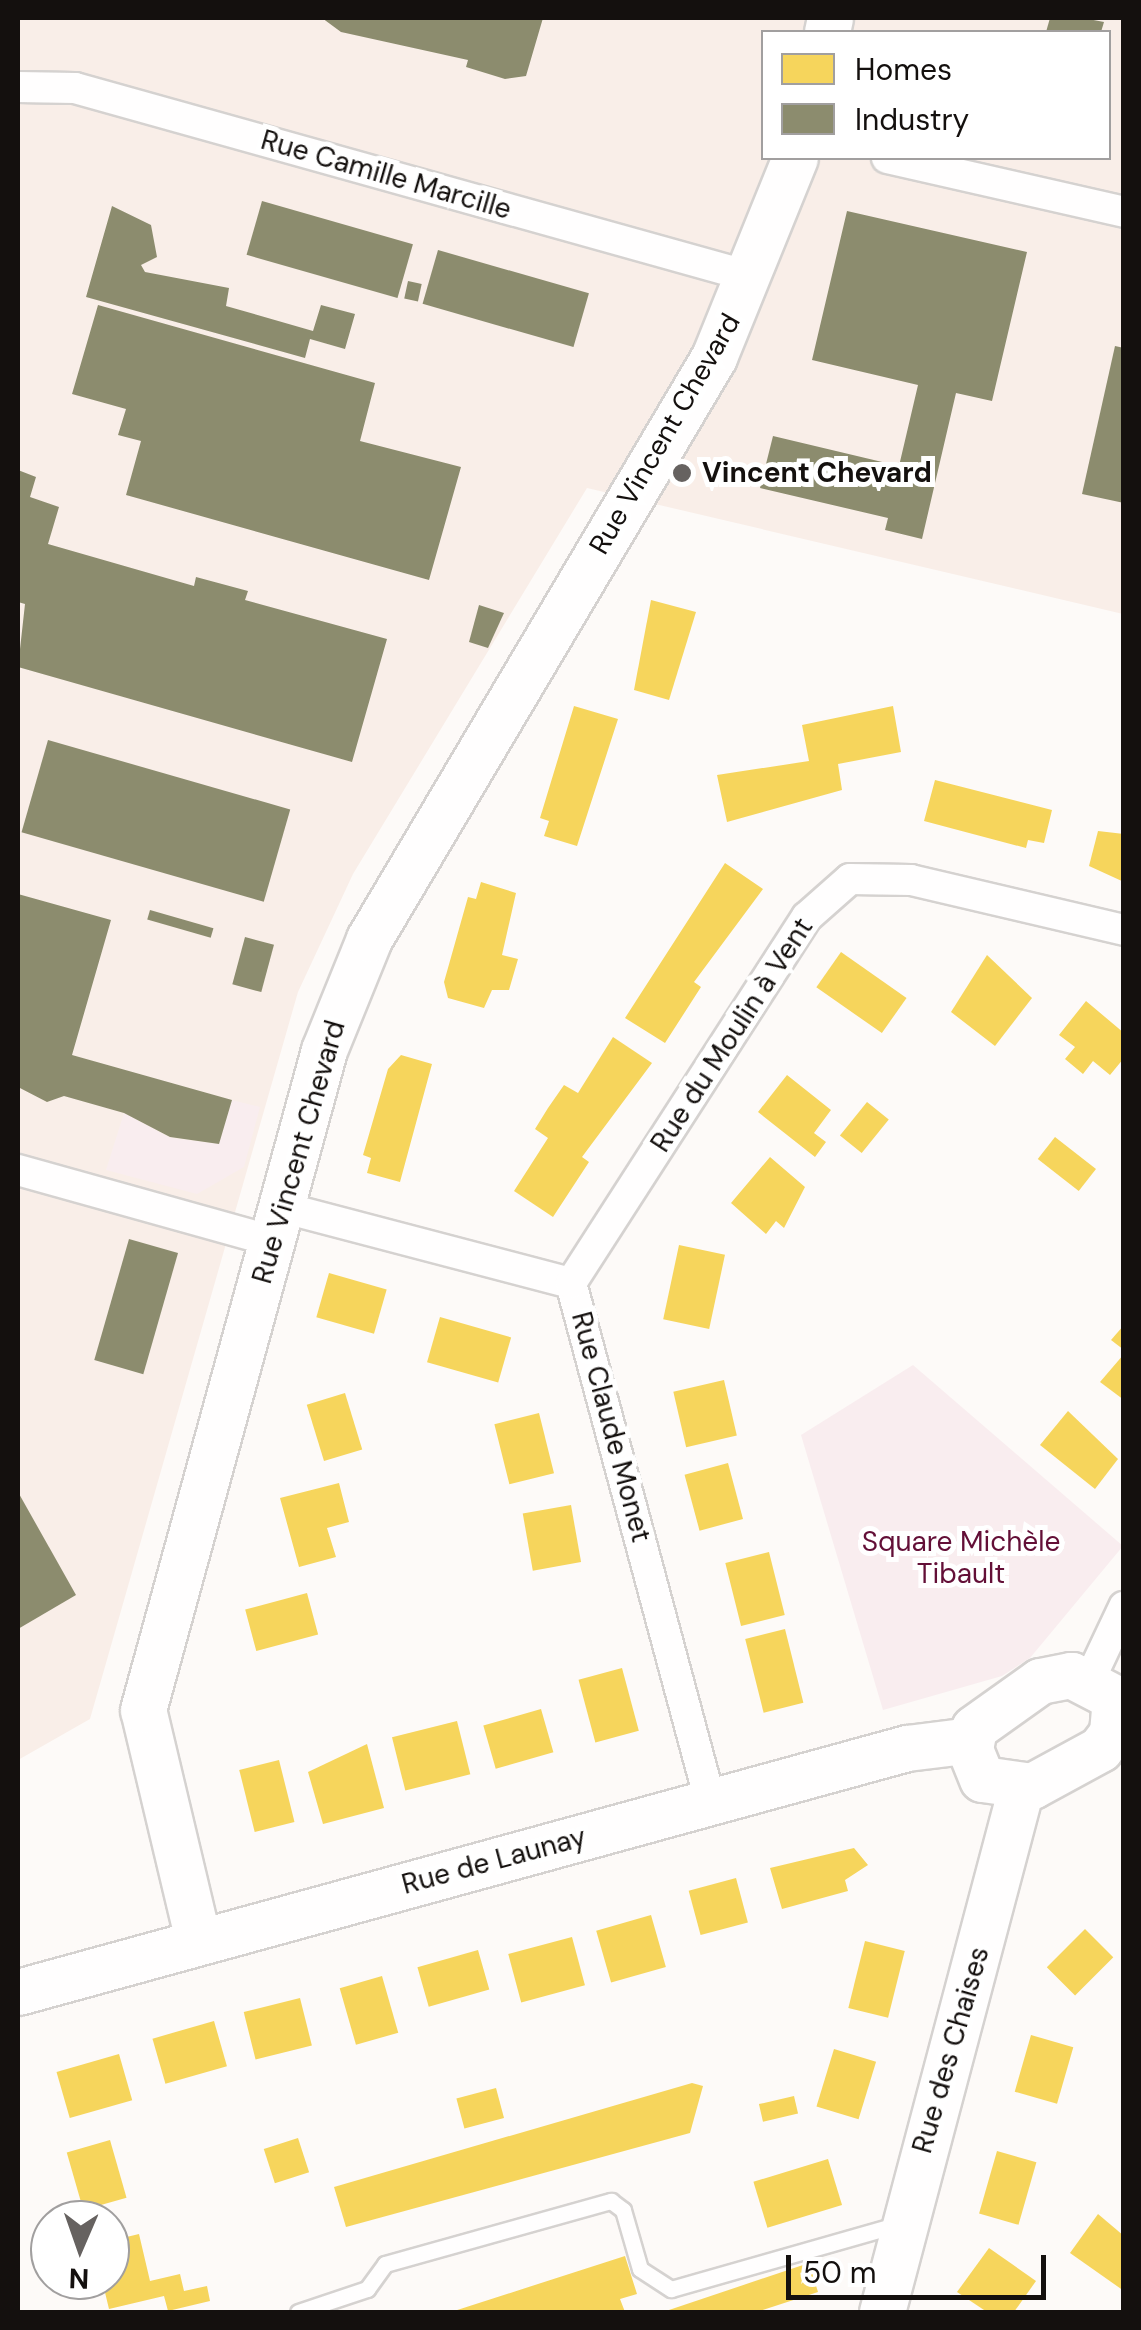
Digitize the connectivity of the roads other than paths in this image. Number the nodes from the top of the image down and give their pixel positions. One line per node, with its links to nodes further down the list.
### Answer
1 (18, 87): 5 (street, Rue Camille Marcille)
2 (794, 160): 5 (street, Rue Vincent Chevard)
3 (896, 160): 4 (street)
4 (1124, 212)
5 (752, 278): 8 (street, Rue Vincent Chevard)
6 (1124, 930): 9 (street, Rue du Moulin à Vent)
7 (18, 1170): 8 (street)
8 (276, 1224): 9 (street, Rue Claude Monet); 16 (street, Rue Vincent Chevard)
9 (571, 1282): 15 (street, Rue Claude Monet)
10 (1124, 1607): 11 (street)
11 (1090, 1679): 12 (street); 13 (street)
12 (1118, 1735): 14 (street)
13 (972, 1740): 14 (street); 15 (street, Rue de Launay)
14 (1021, 1788): 18 (street, Rue des Chaises)
15 (711, 1804): 16 (street, Rue de Launay)
16 (198, 1940): 17 (street, Rue de Launay)
17 (18, 1992)
18 (903, 2223): 19 (lane); 20 (street, Rue des Chaises)
19 (298, 2312)
20 (882, 2312)

